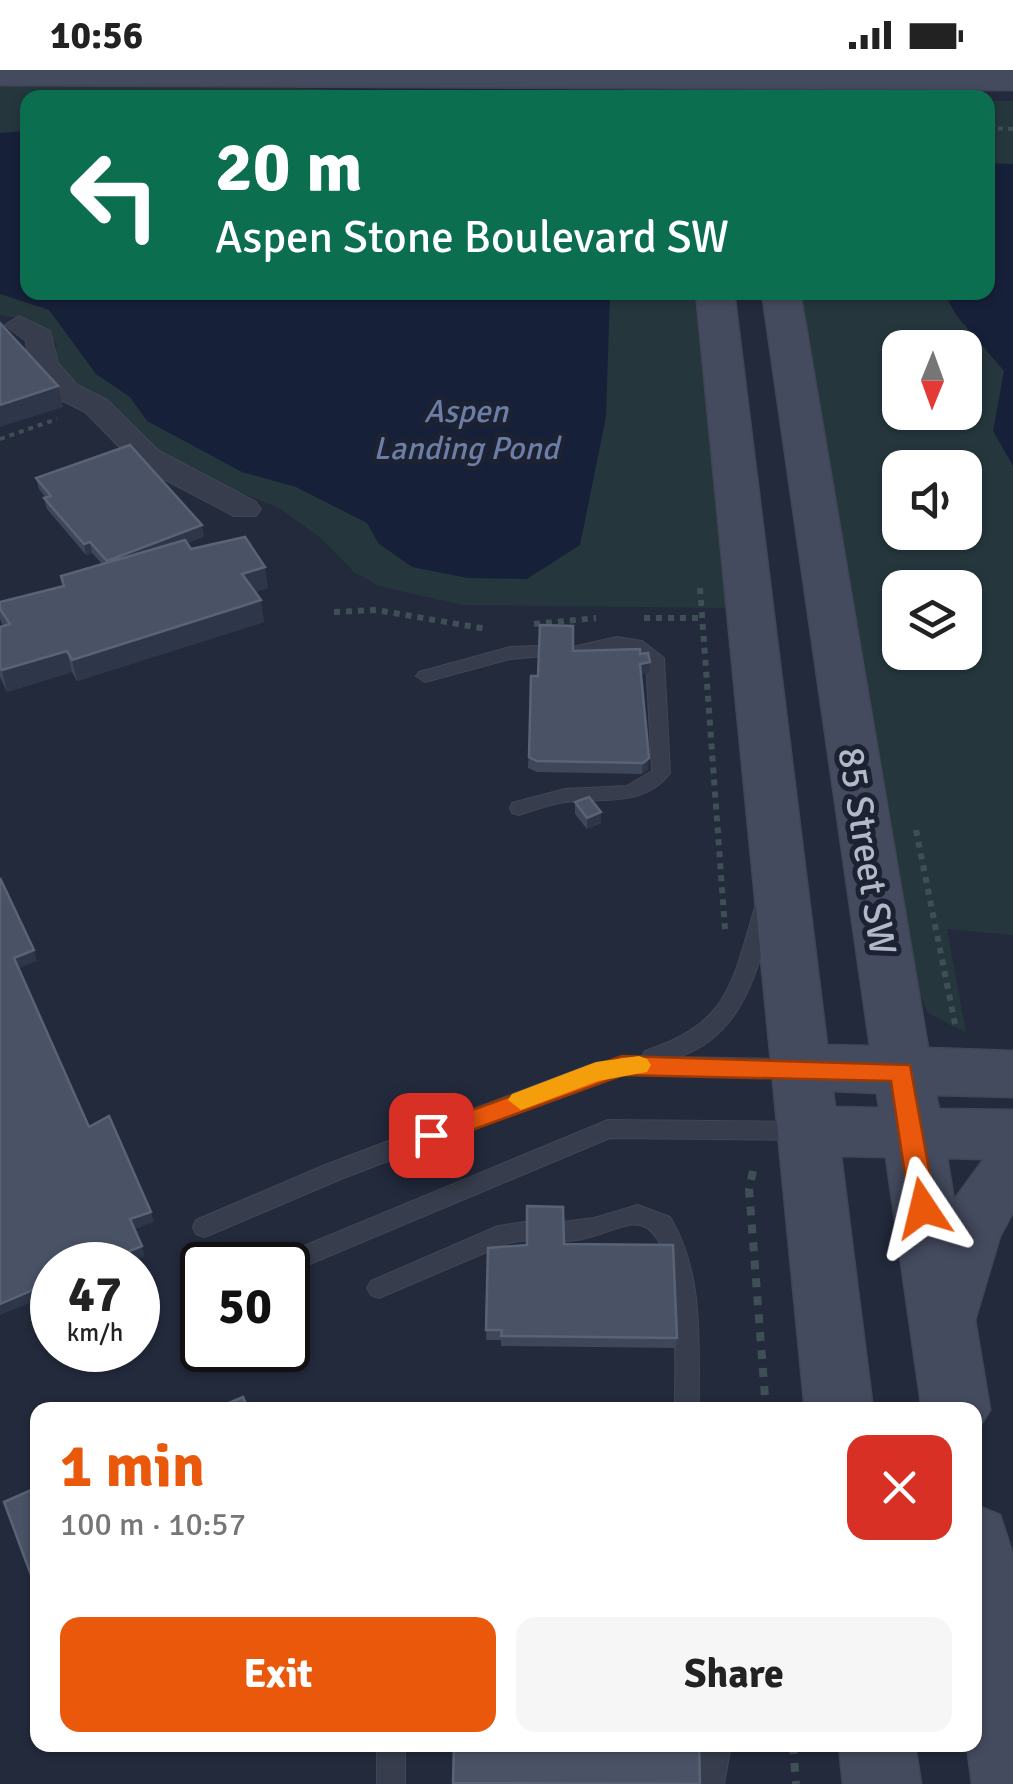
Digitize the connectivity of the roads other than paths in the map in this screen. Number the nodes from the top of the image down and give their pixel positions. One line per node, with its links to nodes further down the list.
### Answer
1 (202, 73): 2 (main road); 3 (main road)
2 (0, 75)
3 (550, 80): 6 (main road); 8 (main road)
4 (1013, 80): 5 (main road)
5 (839, 81): 7 (main road); 9 (main road)
6 (700, 83): 7 (main road)
7 (750, 83)
8 (599, 90)
9 (816, 90)
10 (716, 300): 18 (main road)
11 (782, 300): 21 (main road, 85 Street SW)
12 (18, 325): 13 (street)
13 (245, 508)
14 (538, 652): 16 (lane)
15 (574, 652): 17 (lane)
16 (425, 676)
17 (519, 808)
18 (779, 865): 19 (lane); 20 (main road)
19 (622, 1065): 20 (lane); 27 (lane)
20 (800, 1067): 21 (main road); 23 (main road)
21 (901, 1072): 22 (main road); 24 (main road, 85 Street SW)
22 (1013, 1074)
23 (806, 1132): 24 (main road); 30 (lane); 34 (main road)
24 (910, 1132): 25 (main road); 32 (main road, 85 Street SW)
25 (1013, 1135)
26 (1013, 1170): 32 (main road)
27 (204, 1228)
28 (555, 1231): 33 (lane)
29 (525, 1232): 31 (lane)
30 (310, 1254)
31 (379, 1288)
32 (943, 1321): 35 (main road, 85 Street SW)
33 (687, 1402)
34 (837, 1402)
35 (955, 1402)
36 (982, 1587): 43 (main road)
37 (391, 1752): 40 (lane)
38 (715, 1752): 41 (lane)
39 (879, 1752): 42 (main road)
40 (390, 1784)
41 (710, 1784)
42 (882, 1784)
43 (1011, 1784)

